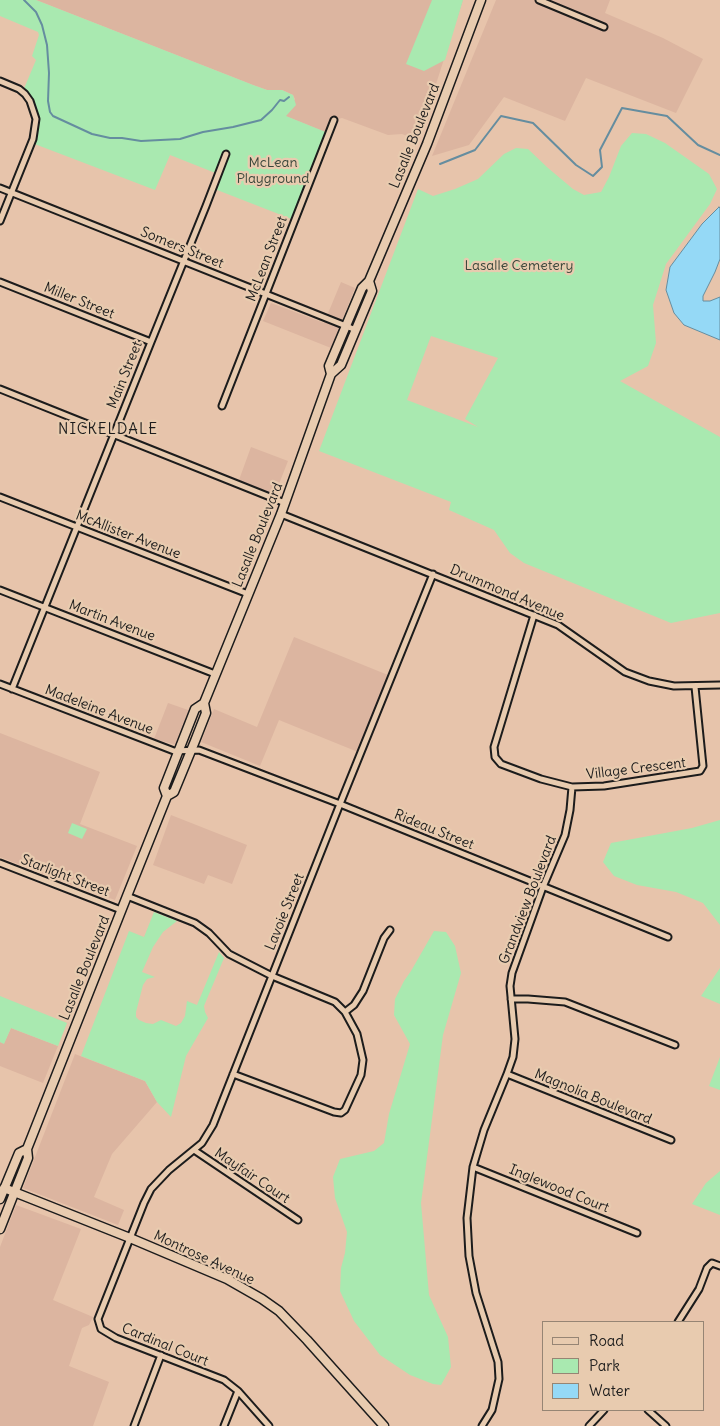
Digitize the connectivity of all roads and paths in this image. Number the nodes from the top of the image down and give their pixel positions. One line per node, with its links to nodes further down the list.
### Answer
1 (481, 0): 11 (main road, Lasalle Boulevard)
2 (539, 0): 3 (street)
3 (604, 27)
4 (0, 81): 8 (street)
5 (334, 120): 13 (street, McLean Street)
6 (226, 154): 10 (street, Main Street)
7 (0, 188): 8 (street, Somers Street)
8 (12, 192): 9 (street); 10 (street, Somers Street)
9 (0, 221)
10 (184, 261): 13 (street, Somers Street); 16 (street, Main Street)
11 (368, 281): 14 (main road, Lasalle Boulevard); 15 (main road, Lasalle Boulevard)
12 (0, 282): 16 (street, Miller Street)
13 (266, 294): 14 (street, Somers Street); 19 (street, McLean Street)
14 (346, 326): 15 (street, Somers Street); 17 (main road, Lasalle Boulevard)
15 (356, 330): 17 (main road, Lasalle Boulevard)
16 (151, 342): 20 (street, Main Street)
17 (331, 374): 22 (main road, Lasalle Boulevard)
18 (0, 390): 20 (street)
19 (222, 406)
20 (114, 434): 22 (street); 24 (street, Main Street)
21 (0, 497): 24 (street, McAllister Avenue)
22 (285, 503): 23 (main road, Lasalle Boulevard)
23 (281, 514): 25 (street, Drummond Avenue); 27 (main road, Lasalle Boulevard)
24 (77, 527): 27 (street, McAllister Avenue); 28 (street, Main Street)
25 (433, 574): 29 (street, Drummond Avenue); 40 (street, Lavoie Street)
26 (0, 590): 28 (street, Martin Avenue)
27 (248, 594): 30 (main road, Lasalle Boulevard)
28 (45, 607): 30 (street, Martin Avenue); 34 (street, Main Street)
29 (534, 615): 33 (street, Drummond Avenue); 38 (street, Village Crescent)
30 (216, 674): 35 (main road, Lasalle Boulevard)
31 (0, 684): 34 (street, Madeleine Avenue)
32 (720, 685): 33 (street, Drummond Avenue)
33 (695, 687): 38 (street, Village Crescent)
34 (12, 689): 36 (street, Madeleine Avenue)
35 (204, 704): 36 (main road, Lasalle Boulevard); 37 (main road, Lasalle Boulevard)
36 (179, 750): 37 (street, Madeleine Avenue); 39 (main road, Lasalle Boulevard)
37 (191, 750): 39 (main road, Lasalle Boulevard); 40 (street, Rideau Street)
38 (572, 787): 42 (street, Grandview Boulevard)
39 (167, 796): 43 (main road, Lasalle Boulevard)
40 (340, 804): 42 (street, Rideau Street); 47 (street, Lavoie Street)
41 (0, 863): 44 (street, Starlight Street)
42 (544, 886): 46 (street, Rideau Street); 48 (street, Grandview Boulevard)
43 (127, 896): 44 (main road, Lasalle Boulevard); 47 (street)
44 (121, 910): 54 (main road, Lasalle Boulevard)
45 (390, 930): 49 (street)
46 (668, 937)
47 (272, 976): 49 (street); 51 (street, Lavoie Street)
48 (511, 999): 50 (street); 52 (street, Grandview Boulevard)
49 (345, 1012): 51 (street)
50 (675, 1045)
51 (233, 1074): 55 (street, Lavoie Street)
52 (507, 1074): 53 (street, Magnolia Boulevard); 56 (street, Grandview Boulevard)
53 (671, 1140)
54 (27, 1149): 57 (main road, Lasalle Boulevard); 58 (main road, Lasalle Boulevard)
55 (194, 1150): 60 (street, Mayfair Court); 63 (street, Lavoie Street)
56 (473, 1167): 62 (street, Inglewood Court); 74 (street, Grandview Boulevard)
57 (2, 1188): 58 (main road, Montrose Avenue); 59 (main road, Lasalle Boulevard)
58 (14, 1192): 61 (main road, Lasalle Boulevard); 63 (main road, Montrose Avenue)
59 (0, 1200)
60 (298, 1220)
61 (0, 1229)
62 (637, 1233)
63 (130, 1238): 66 (street, Cardinal Court); 73 (main road, Montrose Avenue)
64 (720, 1266): 65 (street)
65 (679, 1321)
66 (161, 1355): 67 (street, Cardinal Court); 70 (street)
67 (238, 1391): 71 (street); 72 (street, Cardinal Court)
68 (603, 1411): 75 (street)
69 (649, 1411): 76 (street)
70 (134, 1426)
71 (224, 1426)
72 (269, 1426)
73 (384, 1426)
74 (482, 1426)
75 (589, 1426)
76 (666, 1426)

